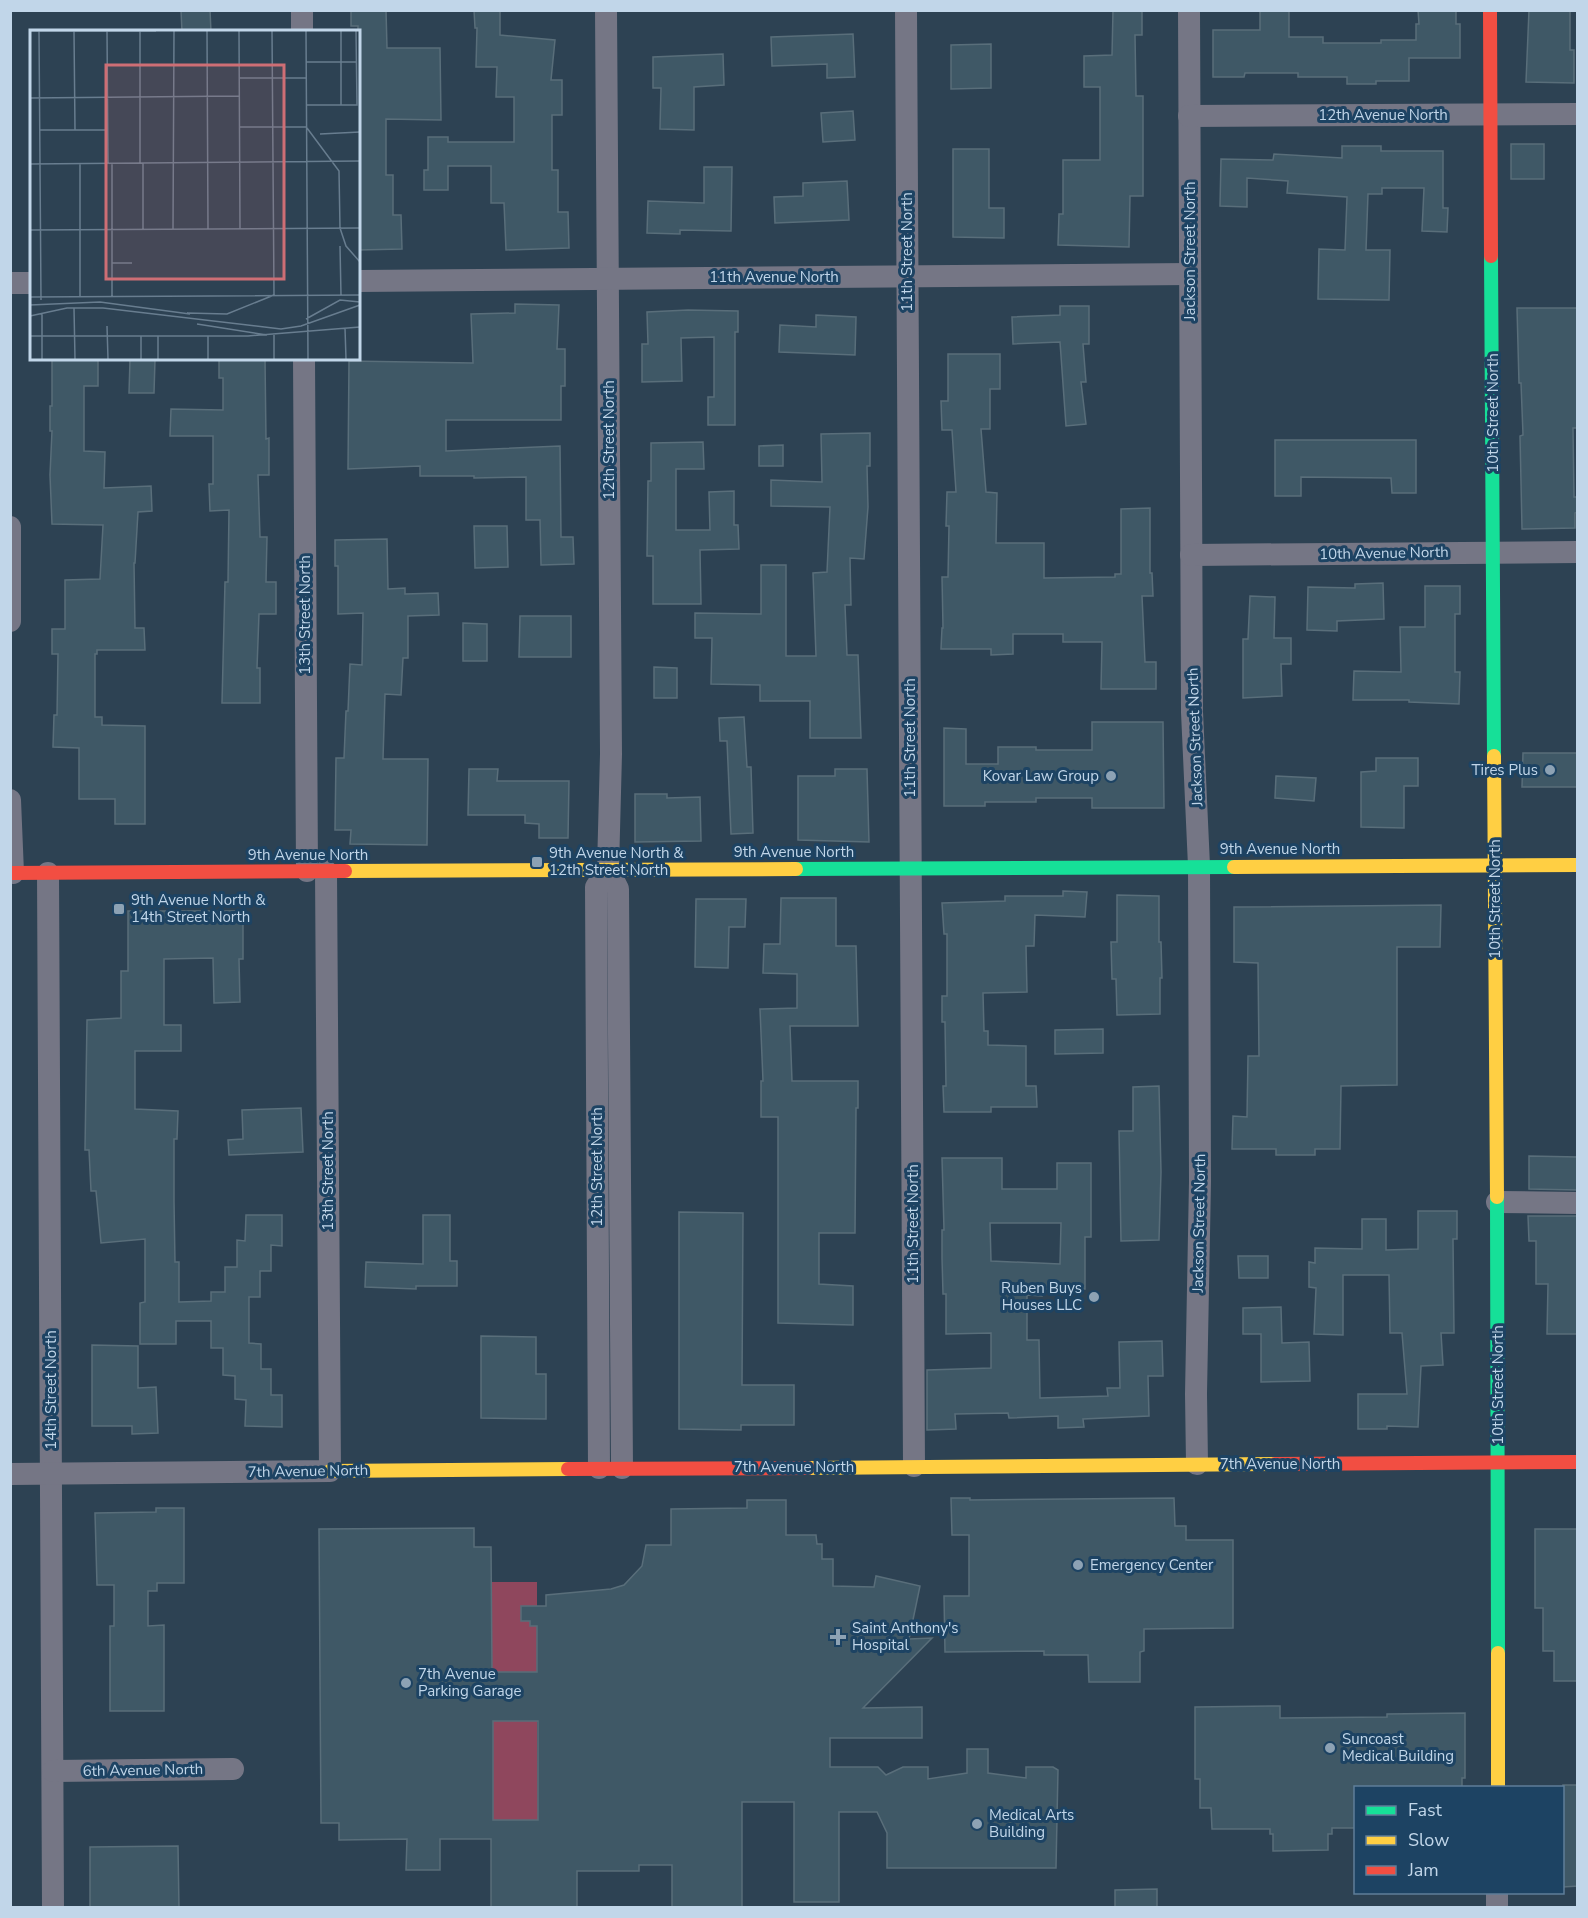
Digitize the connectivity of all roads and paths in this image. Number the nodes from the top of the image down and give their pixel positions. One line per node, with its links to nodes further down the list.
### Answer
1 (302, 10): 6 (street)
2 (606, 10): 12 (street, 12th Street North)
3 (906, 10): 11 (street, 11th Street North)
4 (1189, 10): 9 (street, Jackson Street North)
5 (1490, 10): 7 (street, 10th Street North)
6 (302, 30)
7 (1491, 114): 8 (street, 12th Avenue North); 9 (street, 12th Avenue North); 18 (street, 10th Street North)
8 (1578, 114)
9 (1189, 116): 10 (street, Jackson Street North)
10 (1190, 274): 11 (street, 11th Avenue North); 20 (street, Jackson Street North)
11 (908, 276): 12 (street, 11th Avenue North); 27 (street, 11th Street North)
12 (608, 278): 13 (street, 11th Avenue North); 28 (street, 12th Street North)
13 (360, 280)
14 (10, 283): 15 (street)
15 (30, 283)
16 (304, 360): 29 (street, 13th Street North)
17 (10, 527): 21 (street)
18 (1493, 552): 19 (street, 10th Avenue North); 20 (street, 10th Avenue North); 24 (street, 10th Street North)
19 (1578, 552)
20 (1191, 555): 26 (street, Jackson Street North)
21 (11, 580): 22 (street)
22 (10, 621)
23 (10, 800): 30 (street)
24 (1495, 865): 25 (street, 9th Avenue North); 26 (street, 9th Avenue North); 32 (street, 10th Street North)
25 (1578, 865)
26 (1199, 866): 27 (street, 9th Avenue North); 36 (street, Jackson Street North)
27 (911, 868): 28 (street, 9th Avenue North); 37 (street, 11th Street North)
28 (608, 869): 29 (street, 9th Avenue North); 38 (street, 12th Street North)
29 (316, 872): 31 (street, 9th Avenue North); 39 (street, 13th Street North)
30 (11, 873): 31 (street, 9th Avenue North)
31 (48, 873): 41 (street, 14th Street North)
32 (1497, 1202): 33 (street); 35 (street, 10th Street North)
33 (1578, 1203)
34 (1578, 1462): 35 (street, 7th Avenue North)
35 (1498, 1463): 36 (street, 7th Avenue North); 44 (street, 10th Street North)
36 (1197, 1464): 37 (street, 7th Avenue North)
37 (914, 1466): 38 (street, 7th Avenue North)
38 (610, 1468): 39 (street, 7th Avenue North)
39 (330, 1471): 41 (street, 7th Avenue North)
40 (10, 1474): 41 (street, 7th Avenue North)
41 (51, 1474): 43 (street, 14th Street North)
42 (233, 1769): 43 (street, 6th Avenue North)
43 (53, 1771): 45 (street, 14th Street North)
44 (1498, 1786)
45 (53, 1908)

